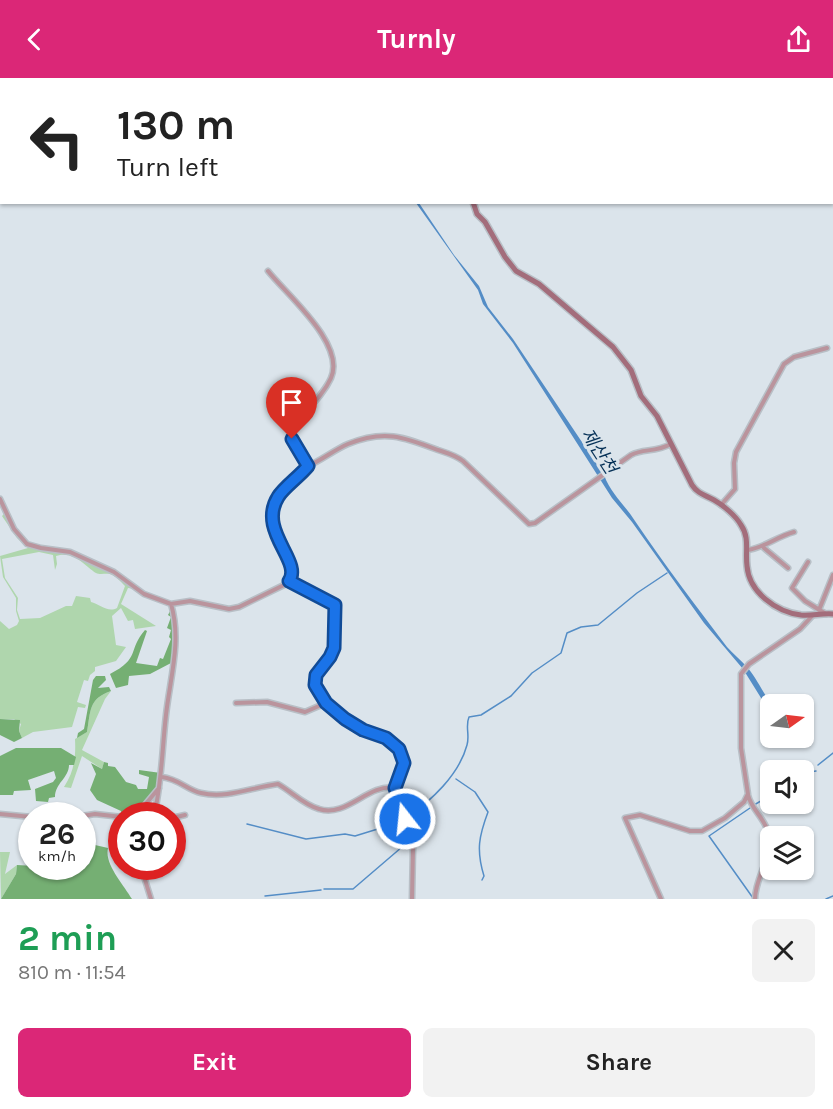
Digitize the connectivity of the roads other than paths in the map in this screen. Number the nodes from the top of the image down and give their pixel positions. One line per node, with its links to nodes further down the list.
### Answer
1 (474, 204): 4 (street)
2 (268, 271): 5 (street)
3 (827, 348): 7 (street)
4 (670, 444): 5 (street); 7 (street)
5 (308, 466): 14 (street)
6 (0, 499): 15 (street)
7 (721, 505): 10 (street)
8 (794, 532): 9 (street)
9 (764, 548): 10 (street); 12 (street)
10 (748, 550): 19 (street)
11 (808, 562): 16 (street)
12 (788, 568)
13 (833, 575): 16 (street)
14 (289, 581): 15 (street); 21 (street)
15 (171, 604): 22 (street)
16 (819, 610): 17 (street)
17 (826, 614): 18 (street); 19 (street)
18 (833, 614)
19 (813, 615): 25 (street)
20 (236, 703): 21 (street)
21 (326, 703): 24 (street)
22 (162, 777): 23 (street); 24 (street)
23 (161, 785): 26 (street); 27 (street)
24 (395, 788): 32 (street)
25 (748, 794): 33 (street); 34 (street)
26 (147, 802)
27 (157, 802)
28 (0, 814): 29 (street)
29 (18, 816)
30 (145, 880): 31 (street)
31 (151, 899)
32 (412, 899)
33 (661, 899)
34 (755, 899)

